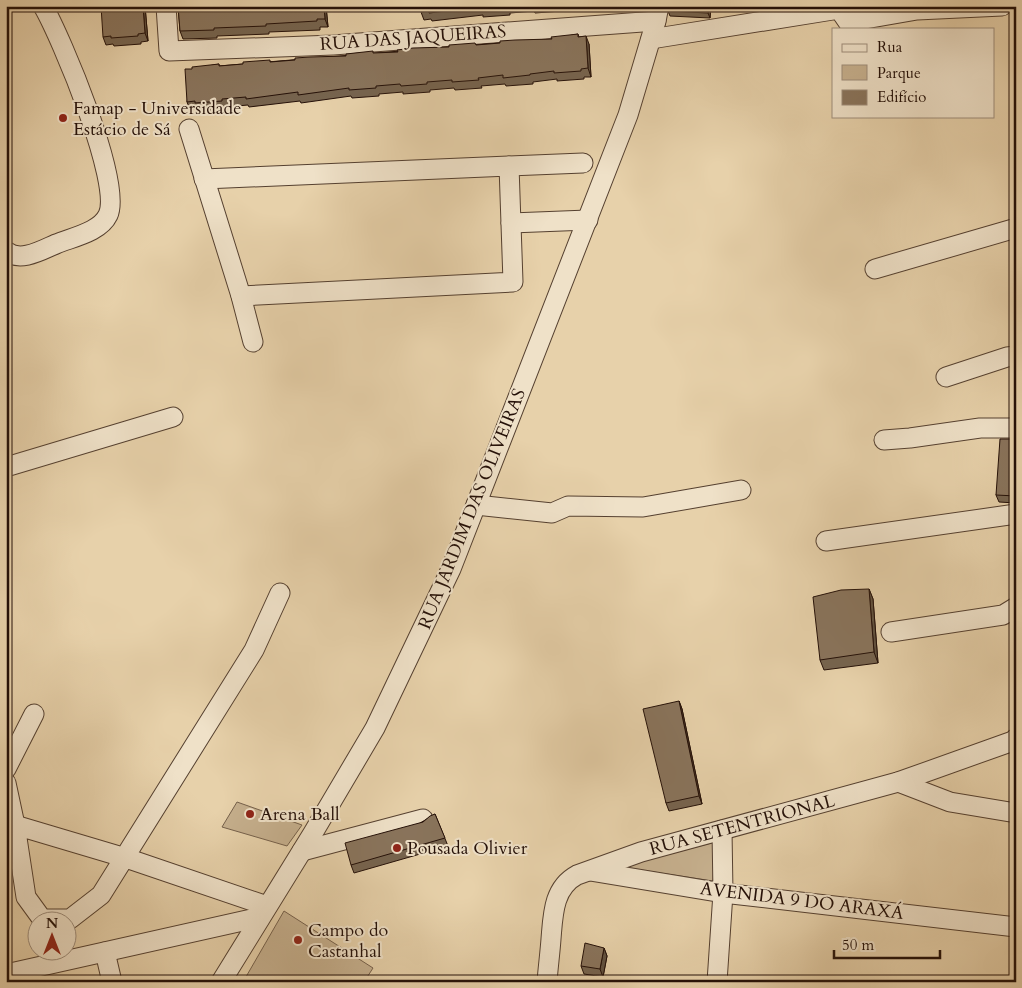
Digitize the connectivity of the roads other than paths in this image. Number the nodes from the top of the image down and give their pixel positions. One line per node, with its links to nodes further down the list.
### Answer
1 (43, 6): 13 (street)
2 (166, 6): 4 (street, RUA DAS JAQUEIRAS)
3 (1002, 6): 5 (street)
4 (658, 13): 5 (street, RUA JARDIM DAS OLIVEIRAS)
5 (651, 39): 10 (street, RUA JARDIM DAS OLIVEIRAS)
6 (189, 128): 9 (street)
7 (583, 163): 8 (street)
8 (509, 166): 9 (street); 11 (street)
9 (204, 179): 15 (street)
10 (588, 220): 11 (street); 24 (street, RUA JARDIM DAS OLIVEIRAS)
11 (511, 223): 15 (street)
12 (1016, 228): 14 (street)
13 (6, 252)
14 (875, 269)
15 (241, 296): 16 (street)
16 (253, 342)
17 (1016, 356): 18 (street)
18 (946, 377)
19 (173, 417): 22 (street)
20 (1016, 428): 21 (street)
21 (884, 440)
22 (6, 467)
23 (741, 490): 24 (street)
24 (476, 505): 39 (street, RUA JARDIM DAS OLIVEIRAS)
25 (1016, 514): 26 (street)
26 (826, 541)
27 (280, 593): 40 (street)
28 (1016, 607): 29 (street)
29 (891, 632)
30 (34, 714): 32 (street)
31 (1016, 738): 33 (street, RUA SETENTRIONAL)
32 (6, 769)
33 (898, 782): 35 (street); 38 (street, RUA SETENTRIONAL)
34 (6, 783): 37 (street)
35 (1016, 813)
36 (423, 819): 39 (street)
37 (15, 825): 40 (street); 40 (street)
38 (722, 830): 41 (street, RUA SETENTRIONAL); 42 (street)
39 (302, 851): 43 (street, RUA JARDIM DAS OLIVEIRAS)
40 (126, 858): 43 (street)
41 (588, 870): 42 (street, AVENIDA 9 DO ARAXÁ); 49 (street, RUA SETENTRIONAL)
42 (723, 893): 44 (street, AVENIDA 9 DO ARAXÁ); 50 (street)
43 (264, 912): 45 (street); 48 (street, RUA JARDIM DAS OLIVEIRAS)
44 (1016, 927)
45 (105, 952): 46 (street); 47 (street)
46 (6, 974)
47 (112, 982)
48 (221, 982)
49 (547, 982)
50 (717, 982)

